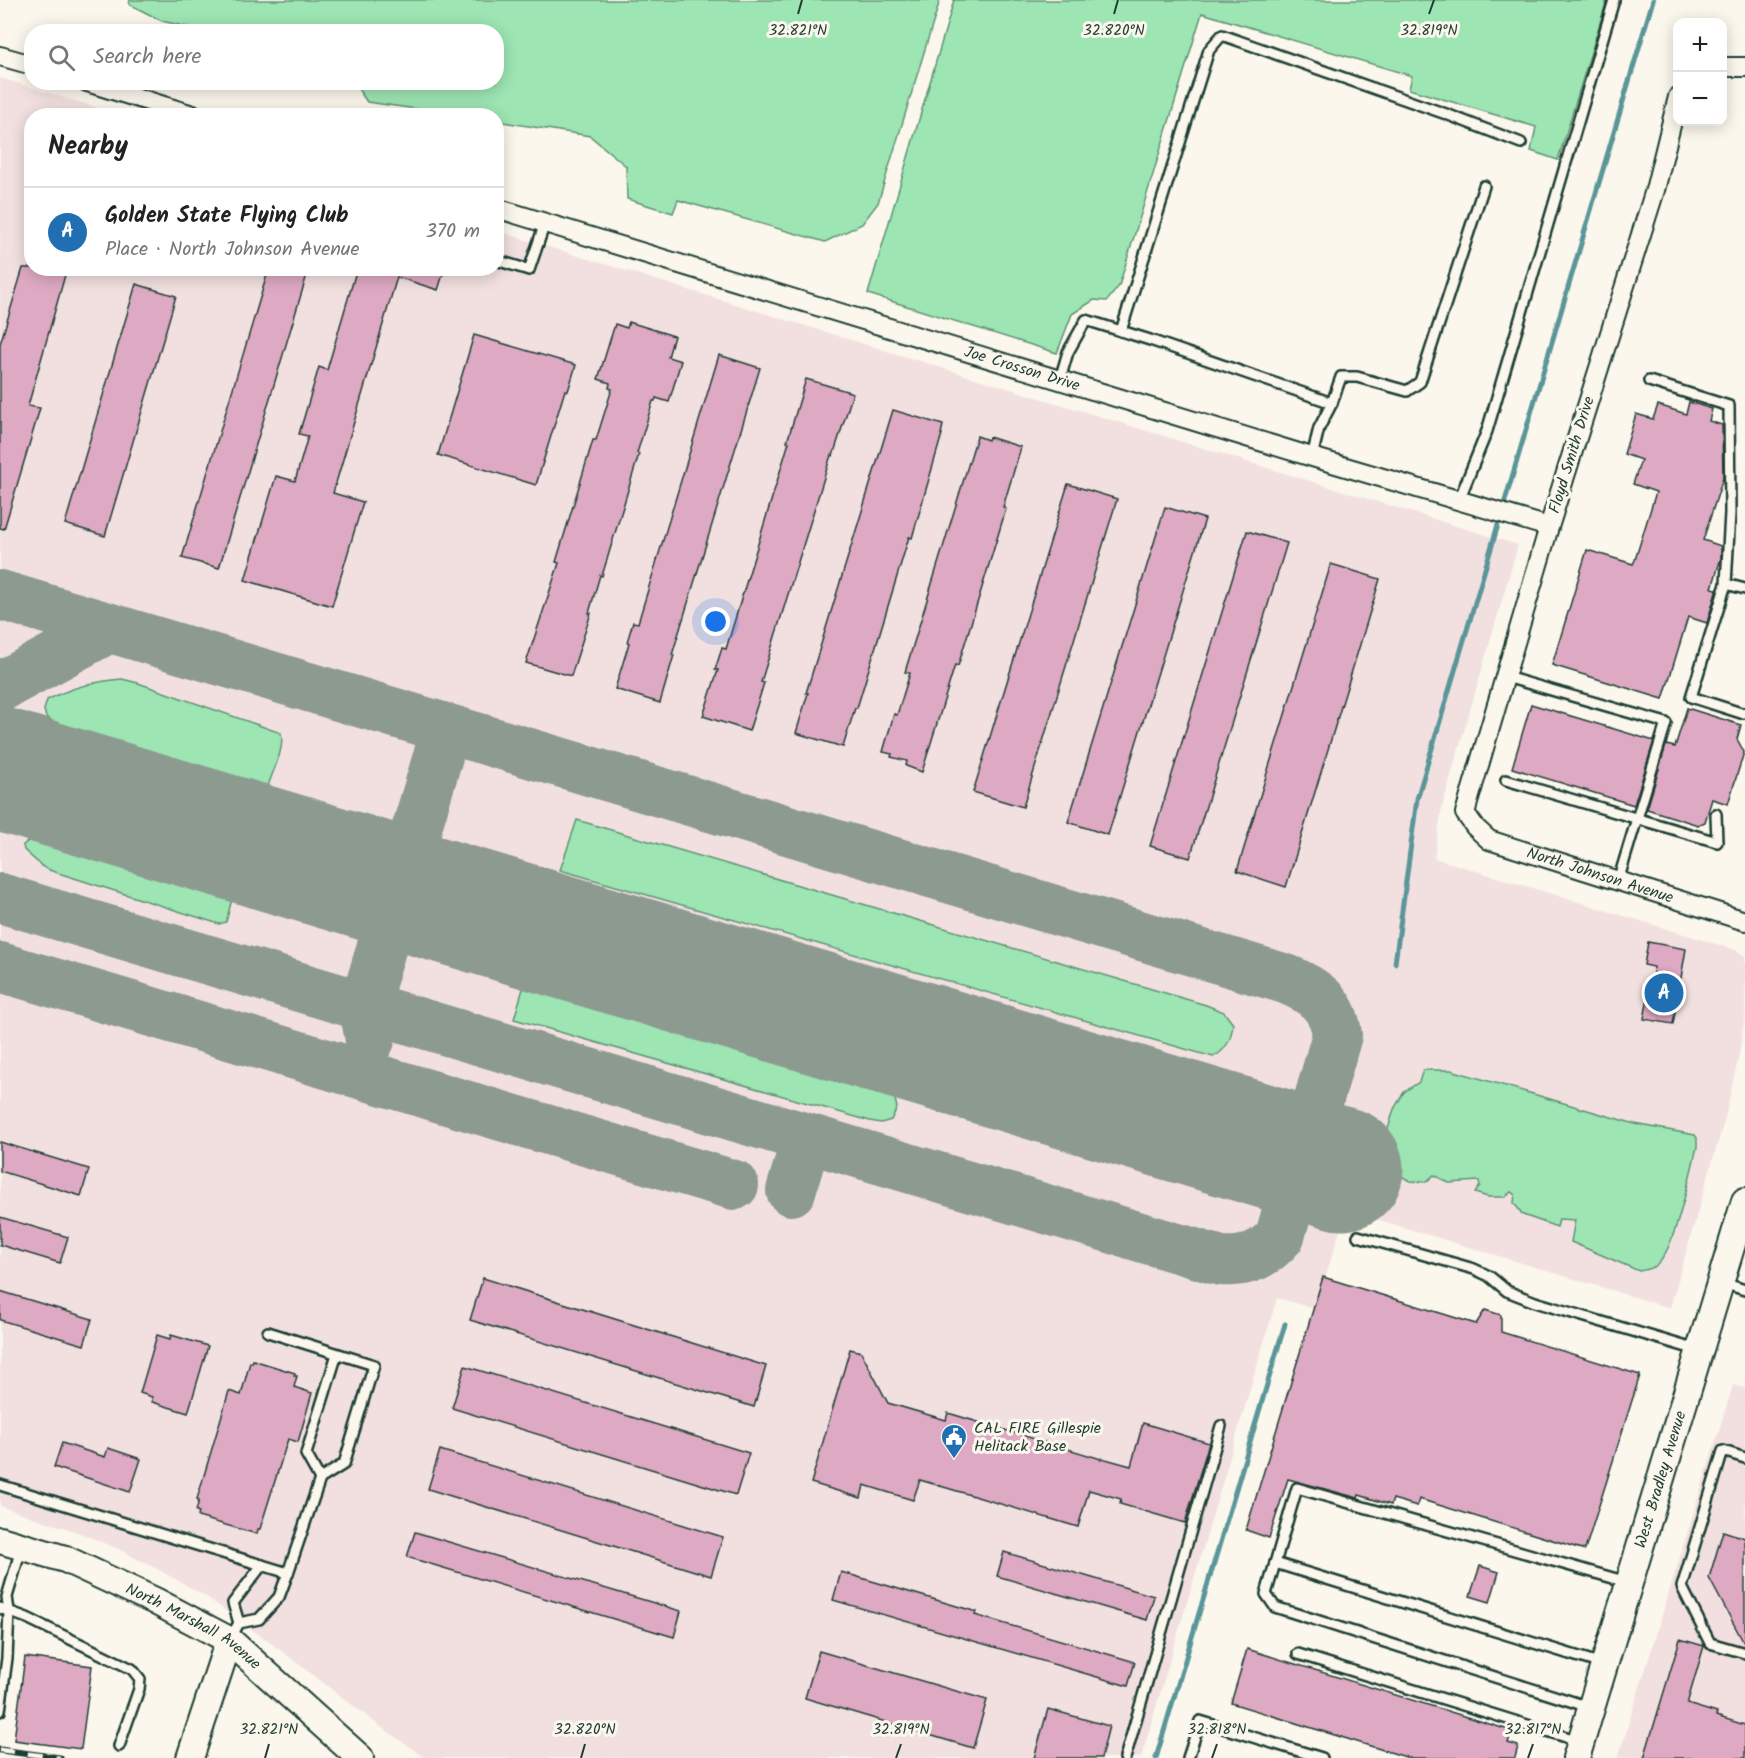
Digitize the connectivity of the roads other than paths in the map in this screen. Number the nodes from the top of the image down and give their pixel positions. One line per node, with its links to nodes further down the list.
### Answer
1 (1614, 0): 19 (lane)
2 (0, 56): 3 (street)
3 (24, 64)
4 (1727, 67): 5 (street)
5 (1745, 67)
6 (113, 90): 7 (street)
7 (170, 108)
8 (1673, 114): 20 (street, Floyd Smith Drive)
9 (1521, 143): 14 (lane)
10 (1484, 186): 17 (lane)
11 (504, 210): 12 (street, Joe Crosson Drive)
12 (544, 223): 13 (lane); 15 (street, Joe Crosson Drive)
13 (504, 262)
14 (1120, 331): 15 (lane); 17 (lane)
15 (1060, 379): 18 (street, Joe Crosson Drive)
16 (1648, 381): 21 (lane)
17 (1332, 403): 18 (lane)
18 (1312, 457): 19 (street, Joe Crosson Drive)
19 (1466, 502): 20 (street, Joe Crosson Drive)
20 (1550, 527): 23 (street, Floyd Smith Drive)
21 (1726, 584): 22 (lane); 24 (lane)
22 (1745, 589)
23 (1506, 677): 26 (street, Floyd Smith Drive); 28 (lane)
24 (1745, 713)
25 (1506, 780): 28 (lane)
26 (1465, 813): 29 (street, North Johnson Avenue)
27 (1716, 814): 28 (lane)
28 (1637, 819): 29 (lane)
29 (1618, 881): 30 (street, North Johnson Avenue)
30 (1745, 921)
31 (1745, 1201): 33 (main road, West Bradley Avenue)
32 (1358, 1236): 36 (lane)
33 (1720, 1282): 34 (lane); 36 (main road, West Bradley Avenue)
34 (1745, 1290)
35 (268, 1332): 37 (lane)
36 (1699, 1351): 46 (main road, West Bradley Avenue)
37 (338, 1354): 40 (lane); 40 (lane)
38 (1221, 1426): 58 (lane)
39 (1745, 1458): 49 (lane)
40 (320, 1479): 45 (lane)
41 (0, 1485): 44 (lane)
42 (11, 1543): 47 (lane); 48 (main road, North Marshall Avenue)
43 (1275, 1563): 46 (lane); 51 (lane); 52 (lane)
44 (262, 1565): 45 (lane); 48 (lane)
45 (288, 1573): 48 (lane)
46 (1629, 1583): 51 (main road, West Bradley Avenue)
47 (4, 1610): 53 (lane); 54 (lane)
48 (234, 1631): 56 (main road); 57 (main road, North Marshall Avenue)
49 (1745, 1653)
50 (1298, 1654): 55 (lane)
51 (1604, 1665): 52 (main road, West Bradley Avenue)
52 (1591, 1707): 55 (main road, West Bradley Avenue)
53 (0, 1711)
54 (119, 1746)
55 (1578, 1750)
56 (190, 1758)
57 (360, 1758)
58 (1125, 1758)
59 (1188, 1758): 60 (lane)
60 (1322, 1758)

